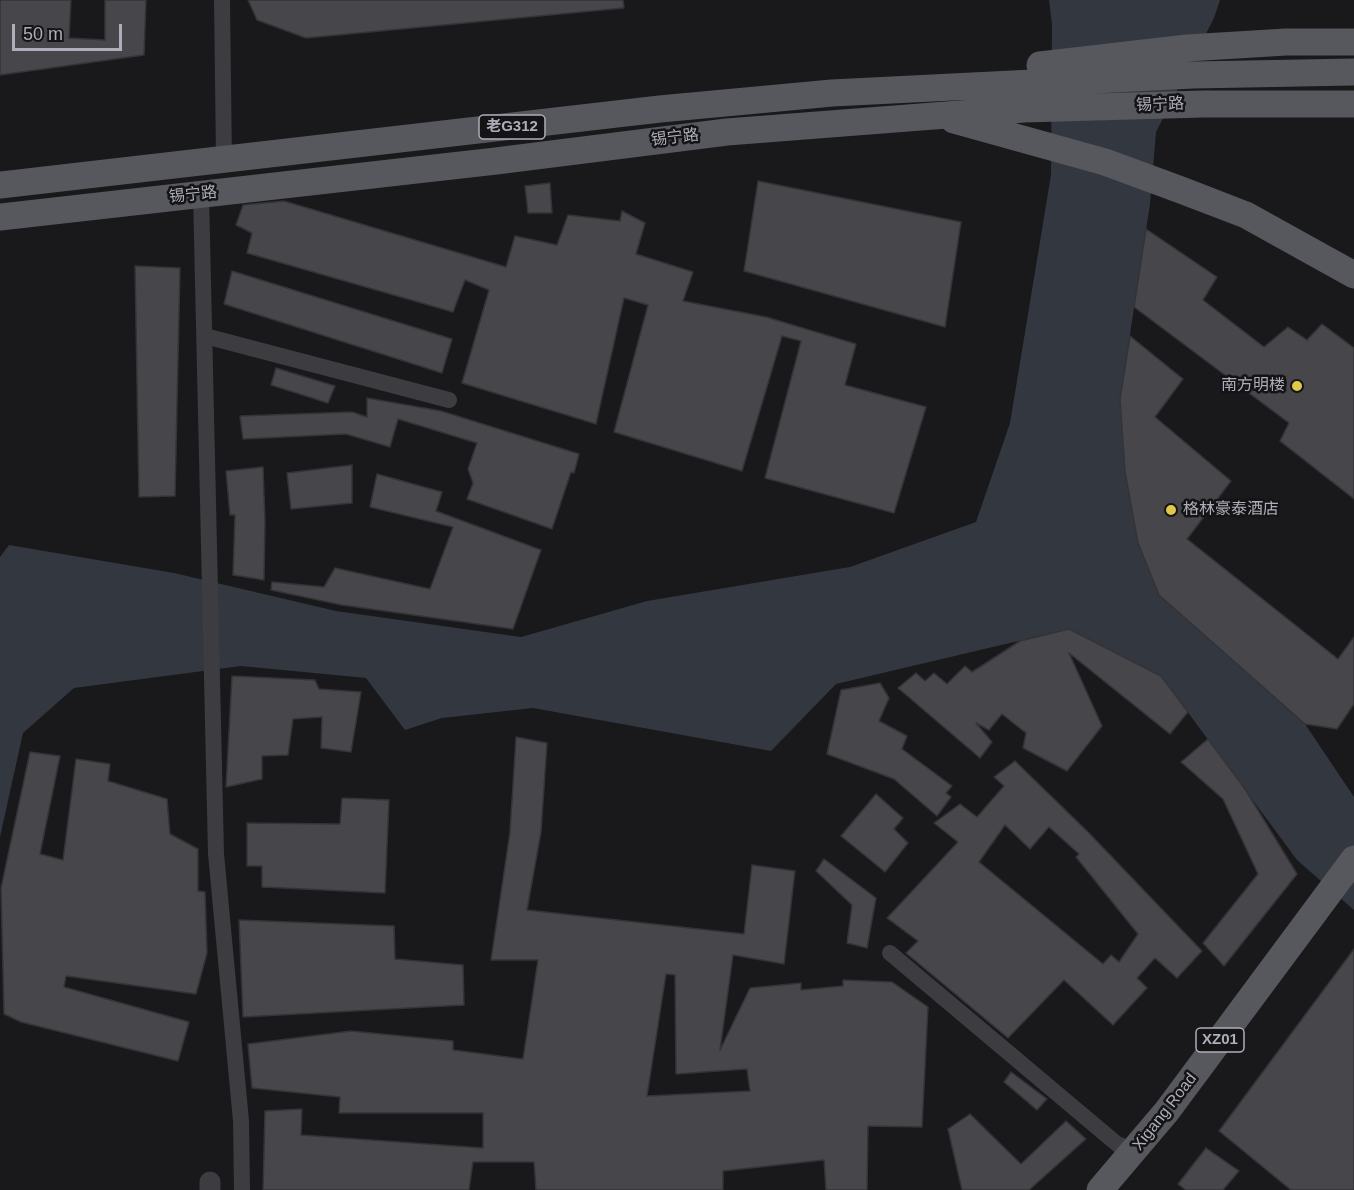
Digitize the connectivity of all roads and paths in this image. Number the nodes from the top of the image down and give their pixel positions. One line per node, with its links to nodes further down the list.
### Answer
1 (222, 0): 7 (street)
2 (1354, 42): 4 (main road)
3 (1354, 72): 4 (main road, 锡宁路)
4 (1022, 75): 7 (main road, 锡宁路 / 老G312)
5 (1354, 104): 6 (main road, 锡宁路 / 老G312)
6 (939, 115): 9 (main road, 锡宁路 / 老G312); 11 (main road)
7 (224, 160): 8 (main road, 锡宁路 / 老G312)
8 (0, 185)
9 (201, 194): 10 (main road, 锡宁路 / 老G312); 12 (street)
10 (0, 217)
11 (1354, 276)
12 (205, 336): 13 (street); 18 (street)
13 (449, 400)
14 (1354, 859): 15 (main road, XZ01)
15 (1344, 890): 17 (main road, Xigang Road / XZ01); 20 (main road, Xigang Road / XZ01)
16 (890, 952): 17 (street)
17 (1134, 1151): 19 (main road, Xigang Road / XZ01)
18 (242, 1190)
19 (1100, 1190)
20 (1121, 1190)

